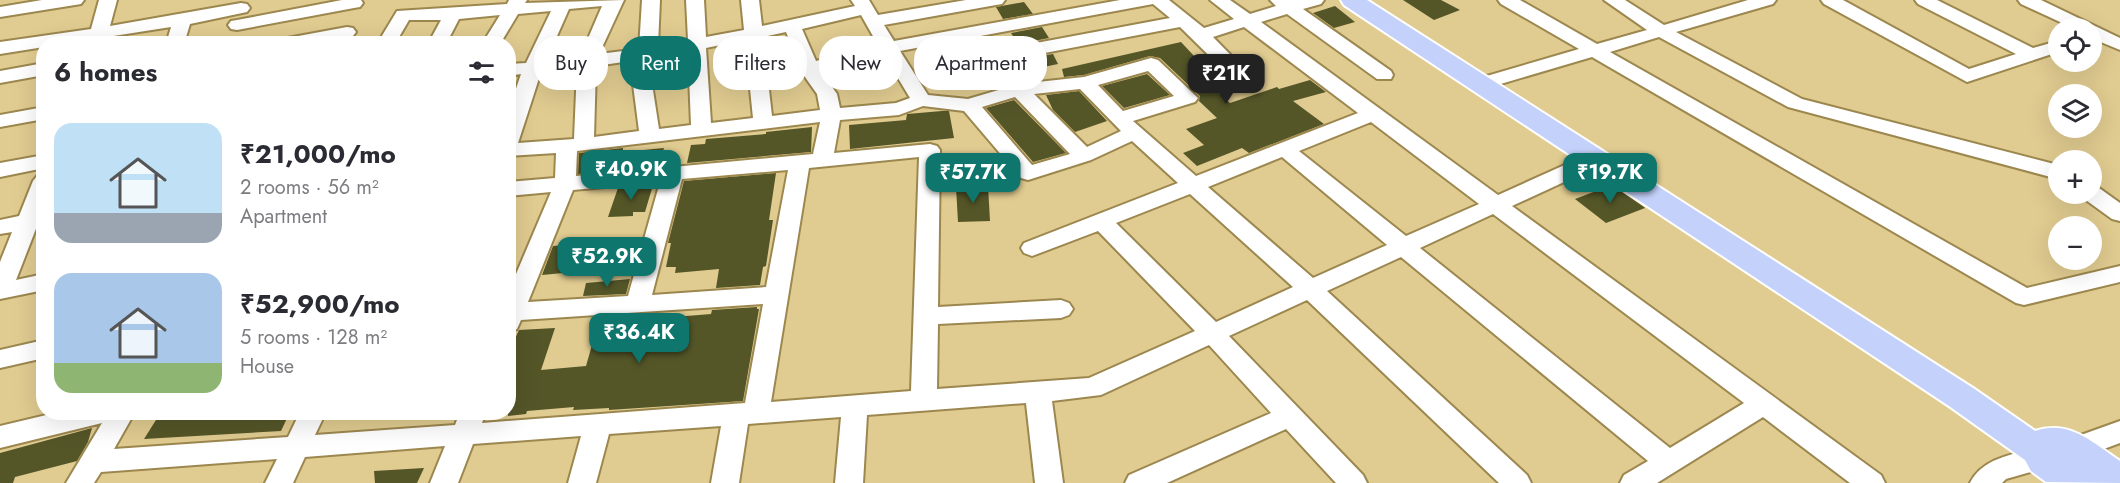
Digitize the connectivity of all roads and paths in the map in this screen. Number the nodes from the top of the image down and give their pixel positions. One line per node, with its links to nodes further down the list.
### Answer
1 (75, 0): 27 (street)
2 (108, 0): 40 (street)
3 (614, 0): 23 (street); 48 (street)
4 (651, 0): 49 (street)
5 (694, 0): 50 (street)
6 (750, 0): 38 (street)
7 (1150, 0): 35 (street)
8 (1158, 0): 32 (street)
9 (1219, 0): 33 (street)
10 (1315, 0): 24 (street)
11 (1352, 0): 71 (main road)
12 (1377, 0): 71 (main road)
13 (1507, 0): 61 (street)
14 (1613, 0): 36 (street)
15 (1708, 0): 28 (street)
16 (1767, 0): 28 (street)
17 (1830, 0): 62 (street)
18 (1924, 0): 62 (street)
19 (987, 1): 25 (street); 35 (street)
20 (2031, 1): 30 (street)
21 (354, 3): 26 (street)
22 (515, 4): 23 (street); 29 (street); 47 (street)
23 (563, 4): 64 (street)
24 (1284, 4): 33 (street); 69 (street)
25 (867, 10): 34 (street); 51 (street)
26 (240, 11): 31 (street); 43 (street)
27 (0, 12)
28 (1728, 12): 36 (street)
29 (453, 14): 45 (street); 46 (street)
30 (2064, 18)
31 (182, 20): 41 (street); 42 (street)
32 (1184, 21): 39 (street); 58 (street)
33 (1246, 22): 39 (street); 83 (street)
34 (792, 26): 38 (street); 65 (street)
35 (999, 27): 52 (street); 57 (street)
36 (1662, 31): 61 (street); 97 (street)
37 (346, 32): 44 (street)
38 (754, 34): 54 (street); 86 (street)
39 (1201, 35): 73 (street)
40 (99, 36)
41 (107, 36)
42 (177, 36)
43 (234, 36)
44 (325, 36)
45 (391, 36)
46 (441, 36)
47 (496, 36)
48 (598, 36)
49 (646, 36)
50 (695, 36)
51 (883, 36)
52 (1005, 36)
53 (2102, 37): 56 (street)
54 (701, 43)
55 (36, 44): 59 (street)
56 (2120, 45)
57 (902, 46)
58 (1047, 47)
59 (0, 48)
60 (2048, 49): 62 (street)
61 (1594, 50): 71 (street); 111 (street)
62 (2032, 55)
63 (819, 66): 65 (street)
64 (533, 68): 67 (street); 84 (street)
65 (811, 68): 82 (street)
66 (902, 68): 79 (street)
67 (516, 69)
68 (36, 70): 70 (street)
69 (1384, 75)
70 (0, 77)
71 (1489, 81): 94 (main road); 139 (main road)
72 (1085, 83): 74 (street); 87 (street); 87 (street)
73 (1250, 85)
74 (1047, 87)
75 (583, 90): 90 (street)
76 (646, 90): 89 (street)
77 (698, 90): 88 (street)
78 (1019, 90): 80 (street); 93 (street)
79 (921, 100): 80 (street); 82 (street)
80 (969, 105): 93 (street)
81 (36, 114): 85 (street)
82 (831, 115): 86 (street); 95 (street)
83 (1371, 115): 92 (street); 104 (street)
84 (516, 119)
85 (0, 121)
86 (763, 123): 88 (street)
87 (1127, 126): 93 (street); 101 (street)
88 (701, 130): 89 (street)
89 (650, 136): 90 (street)
90 (575, 145): 91 (street); 100 (street)
91 (516, 149)
92 (1284, 149): 101 (street); 109 (street)
93 (1084, 156)
94 (1596, 159): 104 (street); 139 (main road)
95 (811, 161): 99 (street); 115 (street); 119 (street)
96 (36, 163): 98 (street)
97 (2048, 169)
98 (0, 170)
99 (673, 174): 100 (street); 116 (street)
100 (565, 184): 102 (street); 117 (street)
101 (1193, 185): 107 (street); 113 (street)
102 (516, 188)
103 (2102, 201): 105 (street)
104 (1494, 206): 109 (street); 126 (street)
105 (2120, 214)
106 (35, 220): 108 (street); 114 (street)
107 (1101, 221): 110 (street); 121 (street)
108 (0, 227)
109 (1404, 246): 113 (street); 138 (street)
110 (1032, 248)
111 (2120, 274)
112 (36, 283): 114 (street)
113 (1310, 289): 121 (street); 149 (street)
114 (0, 290)
115 (777, 295): 116 (street); 128 (street)
116 (638, 304): 120 (street)
117 (516, 306)
118 (1061, 309): 119 (street)
119 (926, 316): 125 (street)
120 (516, 317)
121 (1212, 333): 124 (street); 129 (street)
122 (36, 351): 123 (street)
123 (0, 359)
124 (1038, 392): 125 (street); 146 (street)
125 (924, 400): 127 (street)
126 (1764, 404): 138 (street); 151 (street)
127 (855, 405): 128 (street); 145 (street)
128 (746, 413): 134 (street); 144 (street)
129 (1290, 416): 147 (street); 148 (street)
130 (71, 420): 136 (street)
131 (117, 420): 140 (street)
132 (310, 420): 137 (street)
133 (468, 423): 134 (street); 137 (street); 142 (street)
134 (598, 424): 143 (street)
135 (2120, 432): 139 (street)
136 (0, 437)
137 (296, 447): 140 (street); 141 (street)
138 (1668, 462): 150 (street)
139 (2071, 466): 152 (street)
140 (86, 472)
141 (279, 483)
142 (444, 483)
143 (582, 483)
144 (725, 483)
145 (849, 483)
146 (1049, 483)
147 (1139, 483)
148 (1353, 483)
149 (1517, 483)
150 (1634, 483)
151 (1871, 483)
152 (1984, 483)

